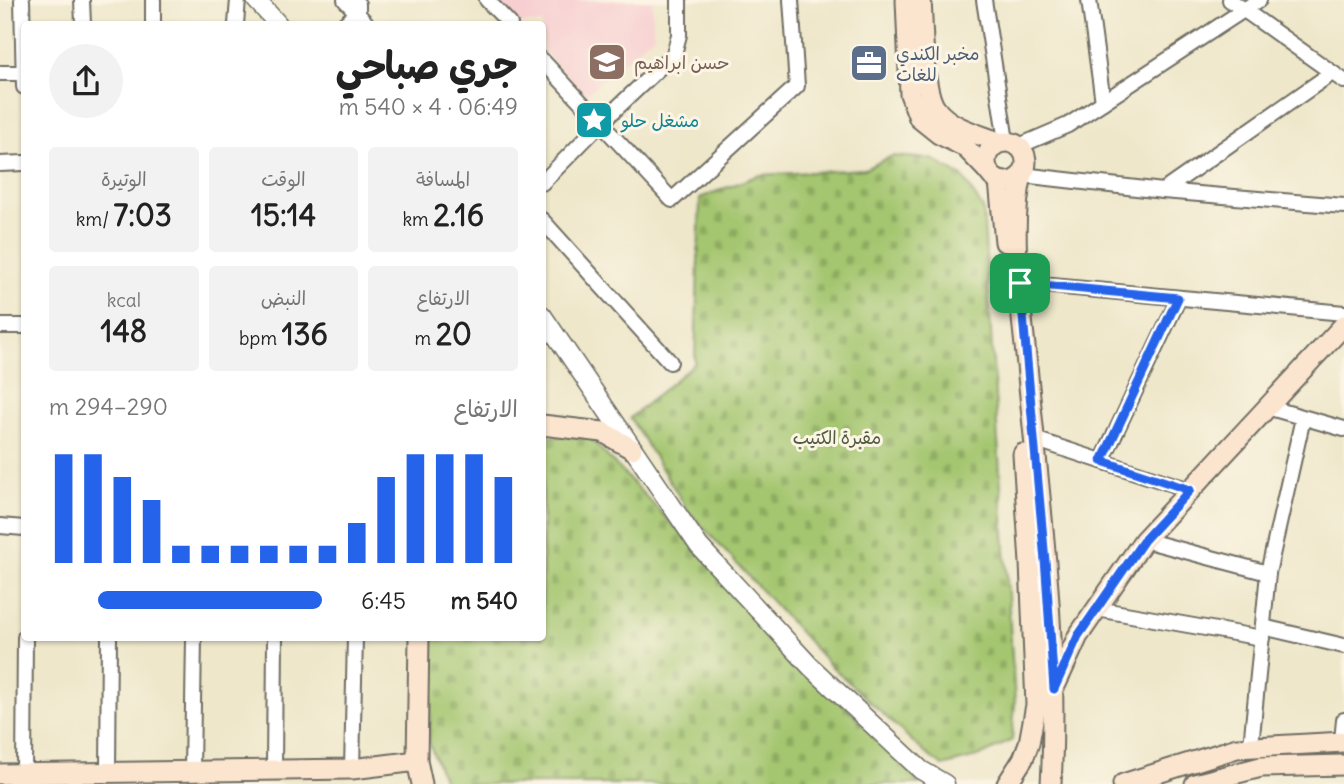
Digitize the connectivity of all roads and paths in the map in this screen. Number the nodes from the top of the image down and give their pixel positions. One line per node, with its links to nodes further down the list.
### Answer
1 (22, 0): 18 (street)
2 (82, 0): 19 (street)
3 (153, 0): 20 (street)
4 (238, 0): 21 (street)
5 (256, 0): 22 (street)
6 (345, 0): 17 (street)
7 (487, 0): 23 (street)
8 (679, 0): 29 (street)
9 (791, 0): 29 (street)
10 (906, 0): 34 (main road)
11 (921, 0): 30 (main road)
12 (984, 0): 30 (street)
13 (1089, 0): 28 (street)
14 (1230, 0): 16 (street)
15 (1259, 0): 16 (street)
16 (1244, 10): 27 (street); 28 (street)
17 (361, 13)
18 (23, 21)
19 (83, 21)
20 (153, 21)
21 (236, 21)
22 (275, 21)
23 (507, 21)
24 (546, 64): 29 (street)
25 (0, 73): 26 (street)
26 (21, 73)
27 (1338, 77): 36 (street)
28 (1104, 102): 30 (street)
29 (601, 123): 35 (street)
30 (1008, 143): 33 (main road); 34 (main road)
31 (21, 163): 32 (street)
32 (0, 164)
33 (1022, 175): 34 (main road); 36 (street); 39 (main road)
34 (993, 176): 82 (main road)
35 (546, 179)
36 (1163, 191): 37 (street)
37 (1344, 205)
38 (546, 224): 46 (street)
39 (1020, 283): 40 (street); 51 (main road)
40 (1178, 298): 41 (street); 53 (street)
41 (1344, 313)
42 (546, 321): 52 (street)
43 (0, 326): 44 (street)
44 (21, 326)
45 (1344, 326): 47 (main road)
46 (670, 362)
47 (1267, 407): 48 (street); 54 (main road)
48 (1303, 418): 50 (street); 58 (street)
49 (546, 425): 52 (main road)
50 (1344, 429)
51 (1034, 439): 53 (street); 68 (main road)
52 (632, 449): 81 (street)
53 (1102, 461): 54 (street)
54 (1190, 490): 57 (main road)
55 (0, 526): 56 (street)
56 (21, 528)
57 (1144, 540): 58 (street); 59 (main road)
58 (1268, 573): 60 (street)
59 (1097, 609): 60 (street); 68 (main road)
60 (1262, 633): 67 (street); 71 (street)
61 (25, 641): 79 (street)
62 (109, 641): 77 (street)
63 (194, 641): 76 (street)
64 (275, 641): 75 (street)
65 (355, 641): 74 (street)
66 (419, 641): 72 (main road)
67 (1344, 646)
68 (1054, 689): 83 (main road)
69 (1344, 720): 70 (street)
70 (1343, 741): 71 (main road)
71 (1251, 746): 84 (main road)
72 (417, 761): 74 (main road); 80 (main road)
73 (1344, 765): 85 (main road)
74 (352, 769): 75 (main road)
75 (274, 770): 76 (main road)
76 (192, 771): 77 (main road)
77 (108, 773): 79 (main road)
78 (0, 774): 79 (main road)
79 (24, 774)
80 (422, 784)
81 (945, 784)
82 (1007, 784)
83 (1051, 784)
84 (1123, 784)
85 (1195, 784)

